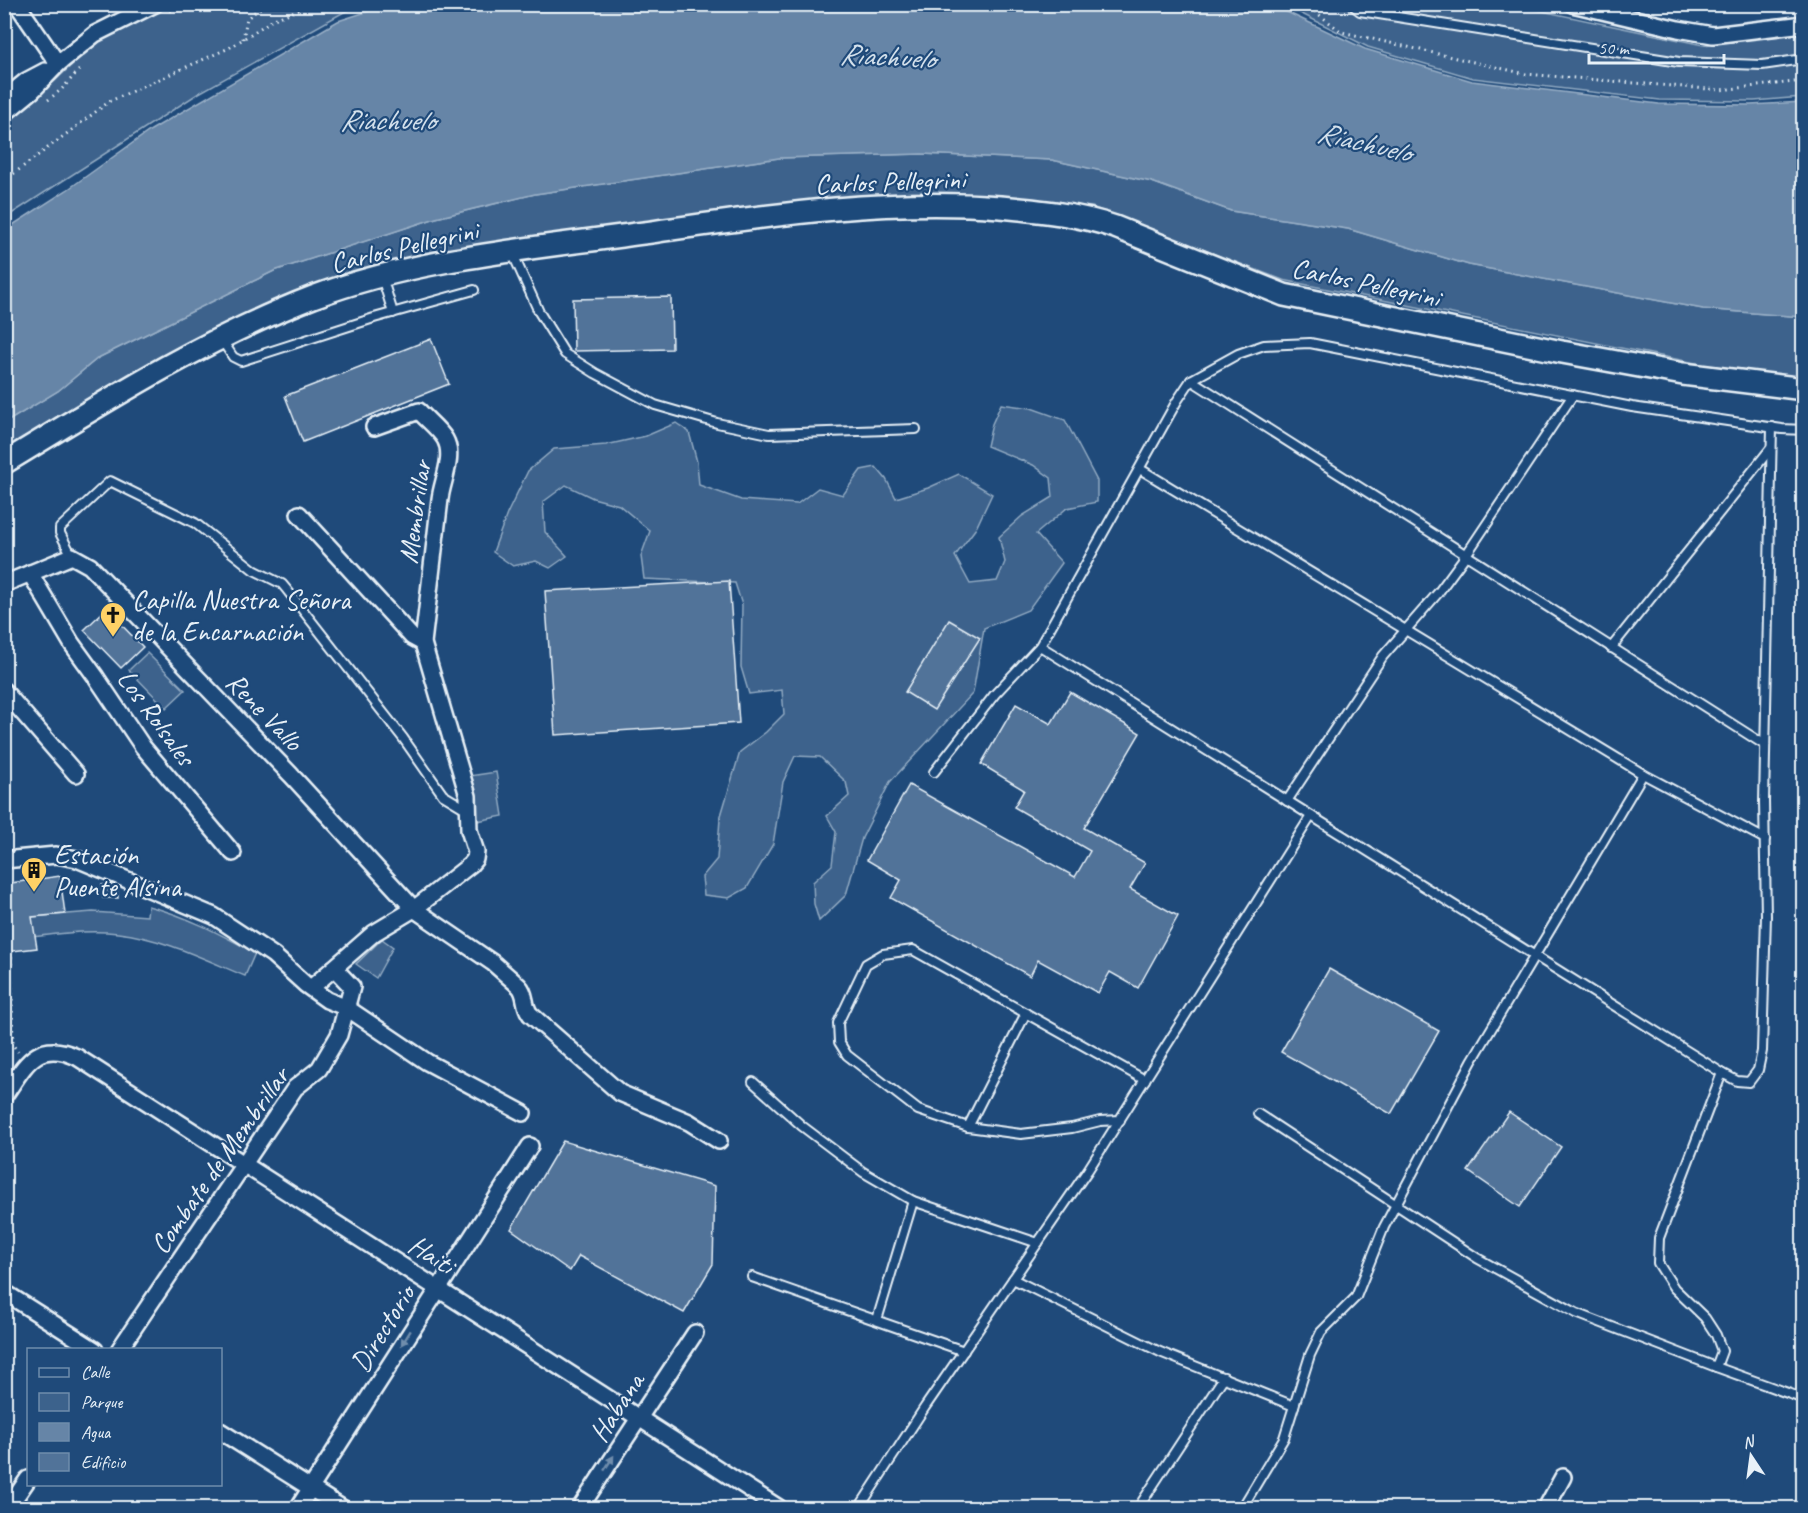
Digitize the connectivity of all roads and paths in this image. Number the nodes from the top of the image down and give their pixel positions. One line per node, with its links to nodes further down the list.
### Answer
1 (17, 4): 13 (street)
2 (182, 4): 8 (path)
3 (266, 4): 10 (path)
4 (313, 4): 10 (path)
5 (1305, 4): 14 (path)
6 (1351, 4): 11 (lane)
7 (1572, 4): 9 (street)
8 (158, 10): 13 (street)
9 (1803, 24)
10 (243, 39): 18 (path)
11 (1803, 59)
12 (86, 63): 16 (path)
13 (58, 64): 15 (street); 17 (street)
14 (1803, 81)
15 (4, 99)
16 (45, 102)
17 (4, 114)
18 (4, 181)
19 (511, 251): 20 (street, Carlos Pellegrini); 25 (street, Carlos Pellegrini); 29 (lane)
20 (382, 276): 22 (lane); 23 (street, Carlos Pellegrini)
21 (474, 290): 22 (lane)
22 (393, 313): 23 (lane)
23 (220, 338): 32 (street, Carlos Pellegrini)
24 (1191, 380): 26 (lane); 33 (lane); 35 (lane)
25 (1803, 389)
26 (1573, 396): 28 (lane); 35 (lane)
27 (374, 427): 40 (street, Membrillar)
28 (1772, 427): 30 (lane); 31 (lane)
29 (916, 429)
30 (1803, 430)
31 (1771, 448): 42 (lane); 44 (lane)
32 (4, 463)
33 (1140, 469): 39 (lane); 41 (lane)
34 (299, 514): 40 (street)
35 (1466, 555): 39 (lane); 42 (lane)
36 (72, 556): 37 (street); 49 (lane); 54 (street, Rene Vallo)
37 (30, 573): 38 (street); 52 (street, Los Rolsales)
38 (4, 584)
39 (1406, 630): 47 (lane); 48 (lane)
40 (423, 643): 49 (street)
41 (1040, 646): 45 (lane); 48 (lane)
42 (1611, 648): 44 (lane)
43 (4, 691): 46 (street)
44 (1765, 745): 51 (lane)
45 (934, 772)
46 (76, 774)
47 (1643, 774): 51 (lane); 56 (lane)
48 (1287, 801): 50 (lane)
49 (469, 810): 54 (street)
50 (1311, 816): 56 (lane); 63 (lane)
51 (1765, 839): 62 (lane)
52 (233, 853)
53 (4, 860): 58 (street)
54 (414, 909): 57 (street); 70 (street, Rene Vallo)
55 (11, 951): 61 (path)
56 (1535, 956): 62 (lane); 74 (lane)
57 (334, 968): 58 (street); 59 (street, Combate de Membrillar)
58 (311, 988): 59 (street)
59 (347, 1008): 66 (street); 72 (street, Combate de Membrillar)
60 (1026, 1013): 63 (lane); 69 (lane); 69 (lane)
61 (26, 1064): 65 (street); 72 (street, Haiti)
62 (1722, 1073): 85 (lane)
63 (1145, 1080): 68 (lane)
64 (753, 1082): 73 (lane)
65 (4, 1096)
66 (523, 1113)
67 (1258, 1114): 74 (lane)
68 (1120, 1120): 69 (lane); 75 (lane)
69 (968, 1127)
70 (718, 1141)
71 (530, 1146): 78 (street, Directorio)
72 (244, 1164): 78 (street, Haiti); 83 (street, Combate de Membrillar)
73 (913, 1201): 75 (lane); 80 (lane)
74 (1396, 1205): 85 (lane); 88 (lane)
75 (1038, 1244): 77 (lane)
76 (752, 1277): 80 (lane)
77 (1013, 1279): 84 (lane); 86 (lane)
78 (437, 1288): 89 (street, Haiti); 93 (street, Directorio, one-way to 93)
79 (4, 1292): 82 (street)
80 (877, 1320): 84 (lane)
81 (695, 1333): 89 (street, Habana)
82 (92, 1348)
83 (120, 1348)
84 (964, 1350): 99 (lane)
85 (1716, 1367): 87 (lane)
86 (1224, 1377): 88 (lane); 100 (lane)
87 (1803, 1399)
88 (1294, 1406): 101 (lane)
89 (639, 1418): 97 (street, Habana, one-way to 89); 98 (street, Haiti)
90 (222, 1432): 93 (street)
91 (1563, 1477): 102 (street)
92 (27, 1480): 94 (street)
93 (311, 1489): 95 (street, Directorio); 96 (street)
94 (8, 1509)
95 (298, 1509)
96 (342, 1509)
97 (580, 1509)
98 (779, 1509)
99 (859, 1509)
100 (1138, 1509)
101 (1242, 1509)
102 (1546, 1509)

